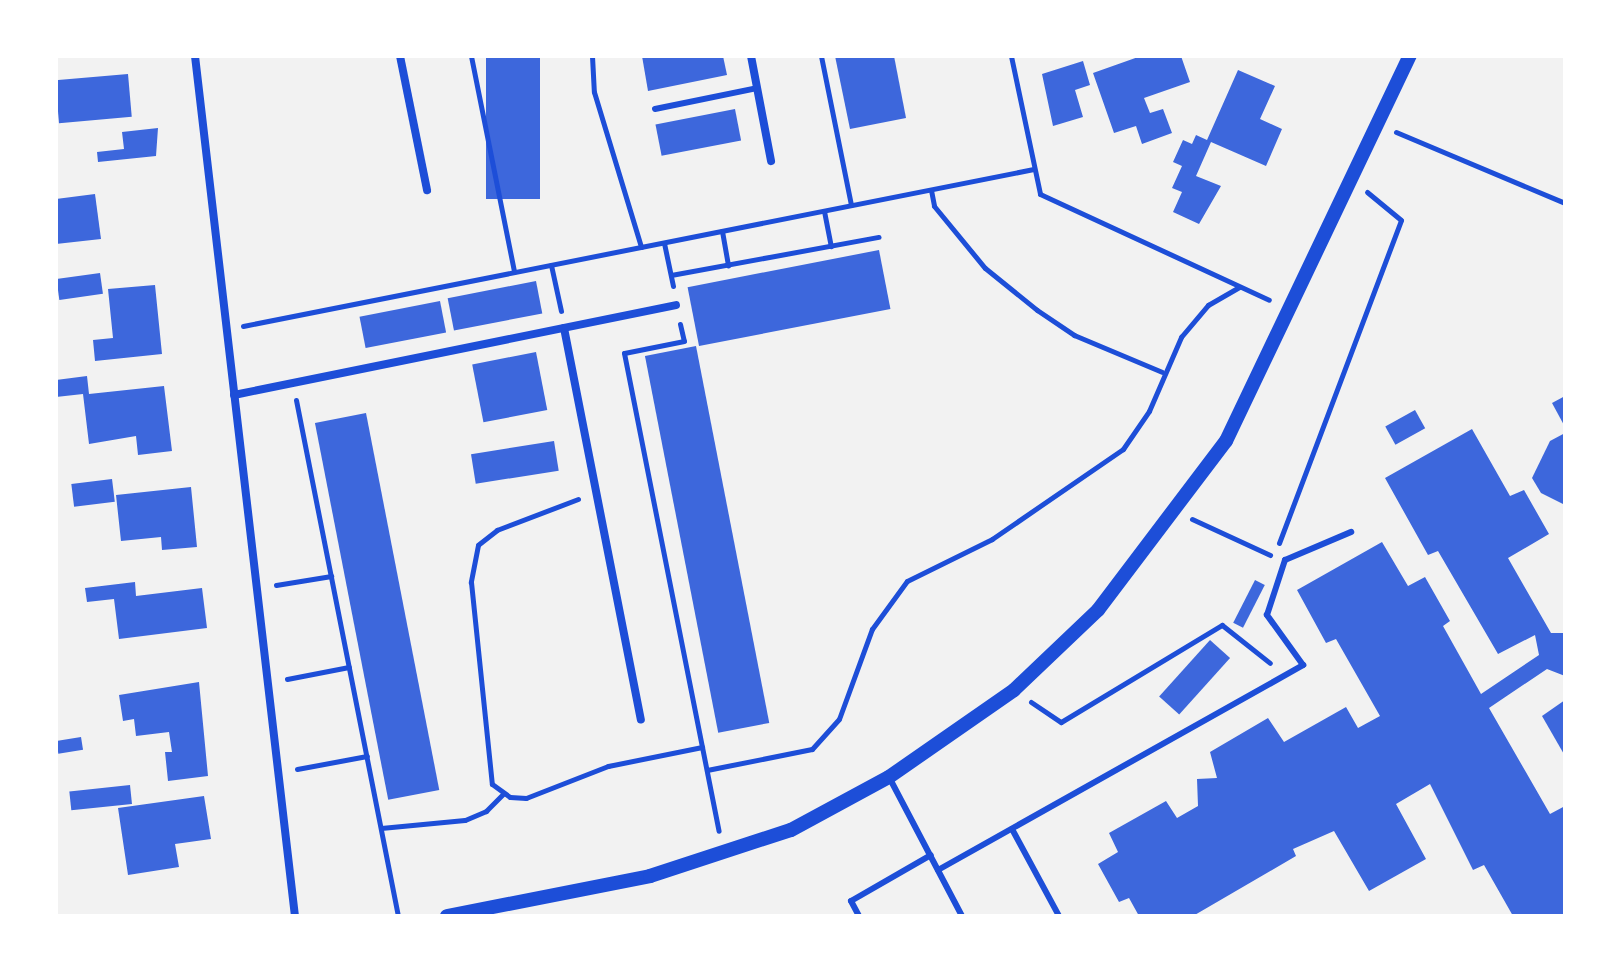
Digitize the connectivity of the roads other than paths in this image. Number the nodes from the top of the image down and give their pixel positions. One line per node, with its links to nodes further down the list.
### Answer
1 (195, 56): 11 (street)
2 (400, 56): 8 (street)
3 (751, 56): 5 (street)
4 (1406, 57): 14 (street)
5 (757, 88): 6 (lane); 7 (street)
6 (655, 109)
7 (771, 161)
8 (427, 190)
9 (676, 305): 10 (street)
10 (564, 328): 11 (street); 13 (street)
11 (234, 395): 19 (street)
12 (1351, 532): 15 (lane)
13 (641, 719)
14 (889, 777): 16 (lane); 18 (street)
15 (1012, 829): 17 (lane); 23 (lane)
16 (931, 855): 17 (lane); 21 (lane)
17 (938, 870): 22 (lane)
18 (498, 912): 20 (street)
19 (295, 916)
20 (447, 916)
21 (859, 916)
22 (962, 916)
23 (1059, 916)

